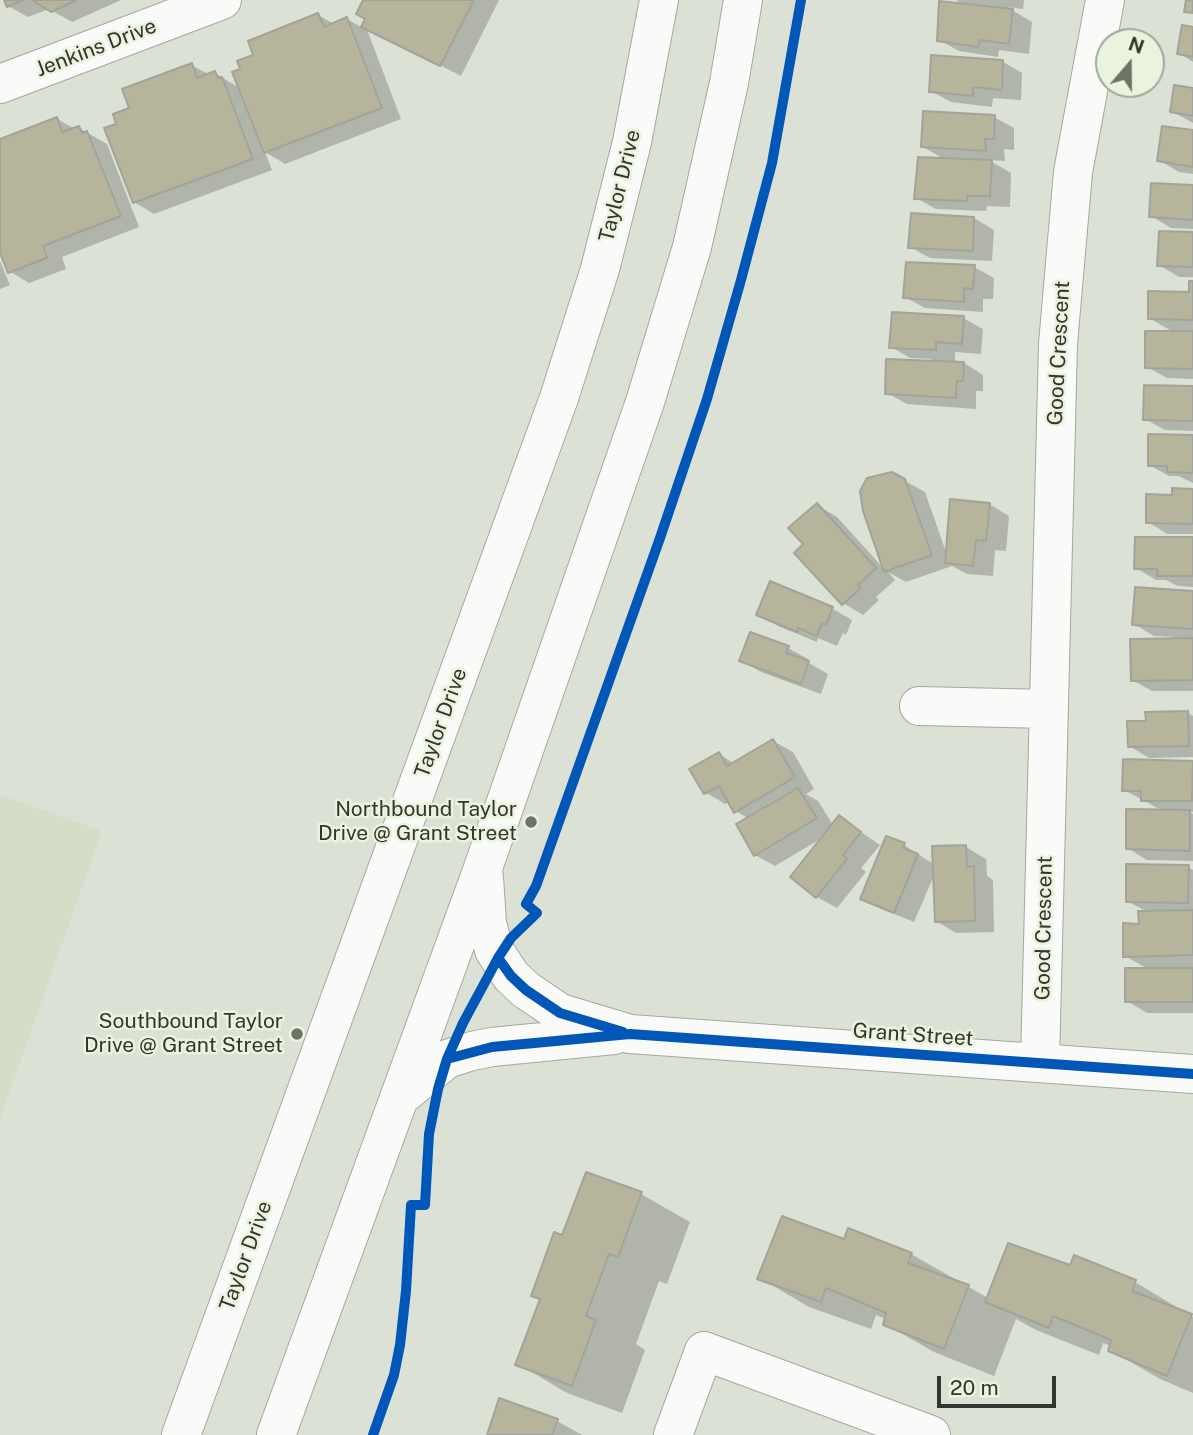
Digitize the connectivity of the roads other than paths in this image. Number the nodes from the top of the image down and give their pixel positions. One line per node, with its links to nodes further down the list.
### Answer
1 (222, 0): 5 (main road, Jenkins Drive)
2 (659, 0): 13 (main road, Taylor Drive)
3 (743, 0): 8 (main road)
4 (1105, 0): 7 (main road, Good Crescent)
5 (3, 73)
6 (919, 706): 7 (main road)
7 (1048, 709): 10 (main road, Good Crescent)
8 (483, 868): 9 (main road); 12 (main road)
9 (630, 1034): 10 (main road, Grant Street); 12 (main road)
10 (1040, 1063): 11 (main road, Grant Street)
11 (1193, 1074)
12 (400, 1097): 14 (main road)
13 (181, 1435)
14 (276, 1435)
15 (673, 1435): 16 (main road)
16 (931, 1435)

